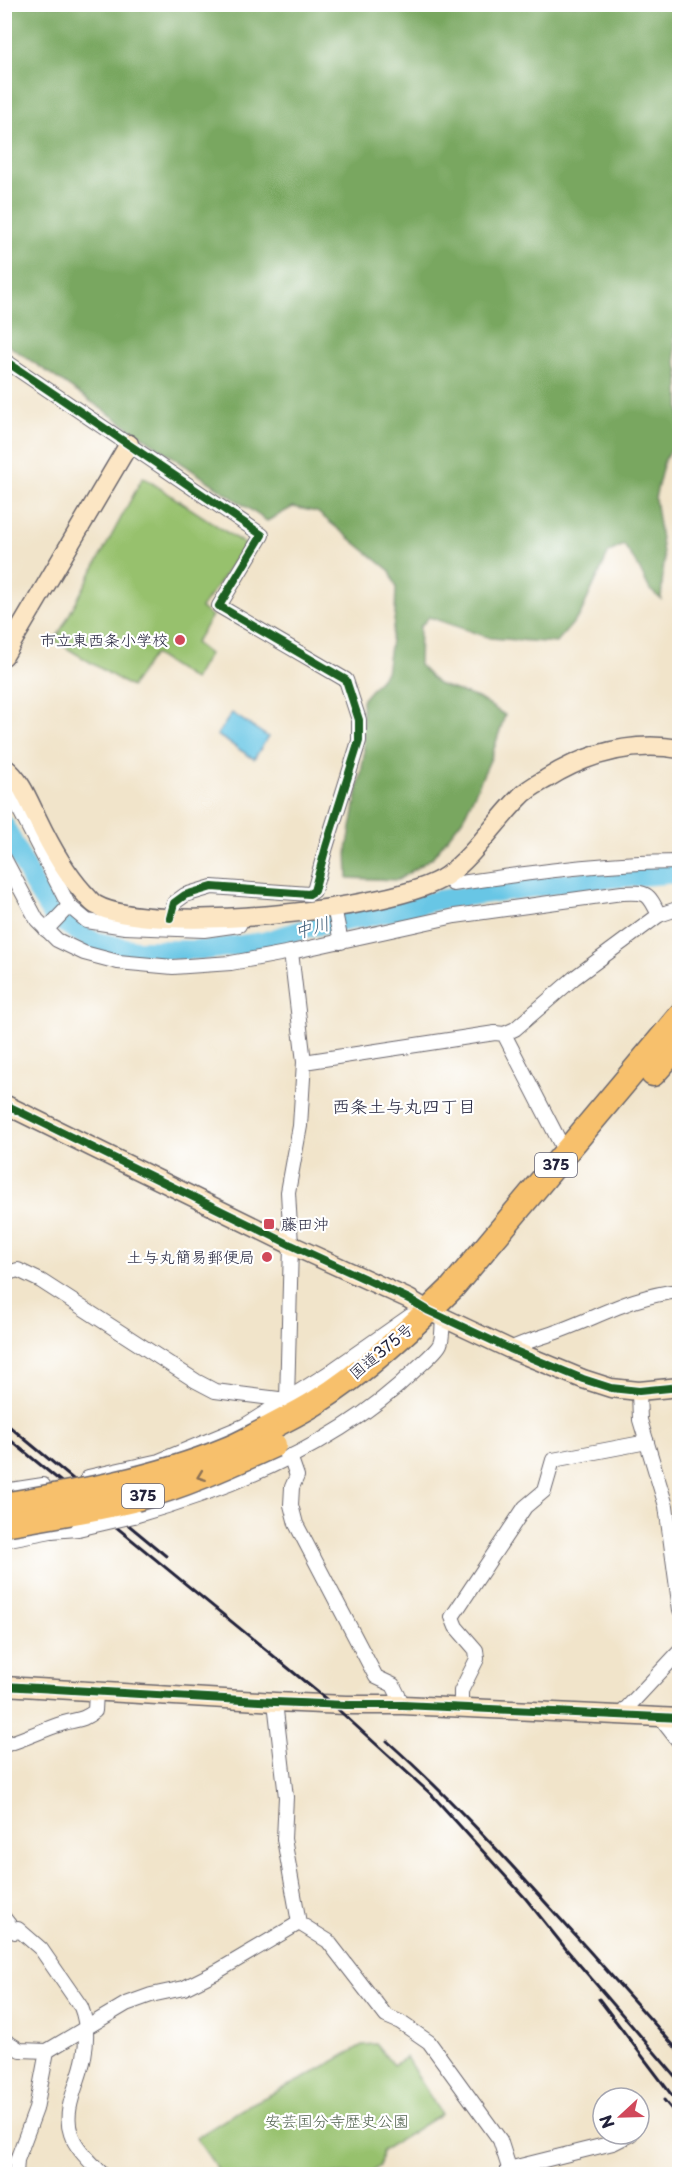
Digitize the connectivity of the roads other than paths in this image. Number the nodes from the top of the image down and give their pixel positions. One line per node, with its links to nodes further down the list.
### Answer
1 (4, 360): 2 (street)
2 (129, 444): 3 (street); 15 (street)
3 (4, 656)
4 (680, 749): 9 (street)
5 (4, 766): 15 (street)
6 (4, 788): 10 (street)
7 (4, 858): 16 (street)
8 (680, 862): 9 (street)
9 (447, 876): 12 (street)
10 (67, 908): 14 (street); 16 (street)
11 (680, 908): 13 (street)
12 (335, 910): 14 (street); 17 (street)
13 (659, 915): 17 (street); 20 (street)
14 (243, 917): 15 (street)
15 (170, 918)
16 (47, 929): 18 (street)
17 (341, 942): 18 (street)
18 (291, 952): 22 (street)
19 (680, 1016): 24 (highway, 国道375号 / 375)
20 (504, 1034): 22 (street); 24 (street)
21 (680, 1044): 28 (highway, 国道375号 / 375)
22 (304, 1062): 25 (street)
23 (4, 1104): 25 (street)
24 (566, 1154): 28 (highway, 国道375号 / 375)
25 (291, 1245): 28 (street); 32 (street)
26 (4, 1274): 32 (street)
27 (680, 1291): 29 (street)
28 (436, 1314): 29 (street); 32 (street); 33 (highway, 国道375号 / 375)
29 (510, 1349): 31 (street)
30 (680, 1387): 31 (street)
31 (639, 1390): 34 (street)
32 (287, 1400): 33 (street)
33 (269, 1439): 35 (street); 36 (street); 36 (street); 40 (highway, 国道375号 / 375, bridge); 41 (highway, 国道375号 / 375, one-way to 41, bridge); 49 (street)
34 (647, 1442): 44 (street); 50 (street)
35 (159, 1461): 37 (street); 39 (street)
36 (264, 1468): 39 (street)
37 (88, 1477)
38 (4, 1491): 42 (street)
39 (176, 1504): 42 (street, bridge)
40 (4, 1505)
41 (4, 1524)
42 (51, 1531): 43 (street)
43 (4, 1540)
44 (680, 1610)
45 (680, 1651): 51 (street)
46 (8, 1682): 47 (street)
47 (96, 1691): 48 (street); 54 (street)
48 (275, 1702): 49 (street); 56 (street)
49 (403, 1705): 50 (street)
50 (461, 1708): 51 (street)
51 (623, 1714): 52 (street)
52 (671, 1718): 53 (street)
53 (680, 1743)
54 (4, 1745)
55 (4, 1918): 57 (street)
56 (298, 1923): 57 (street); 61 (street)
57 (86, 2029): 59 (street); 63 (street)
58 (4, 2040): 59 (street)
59 (46, 2050): 62 (street)
60 (602, 2146): 61 (street)
61 (509, 2172)
62 (16, 2175)
63 (102, 2175)

